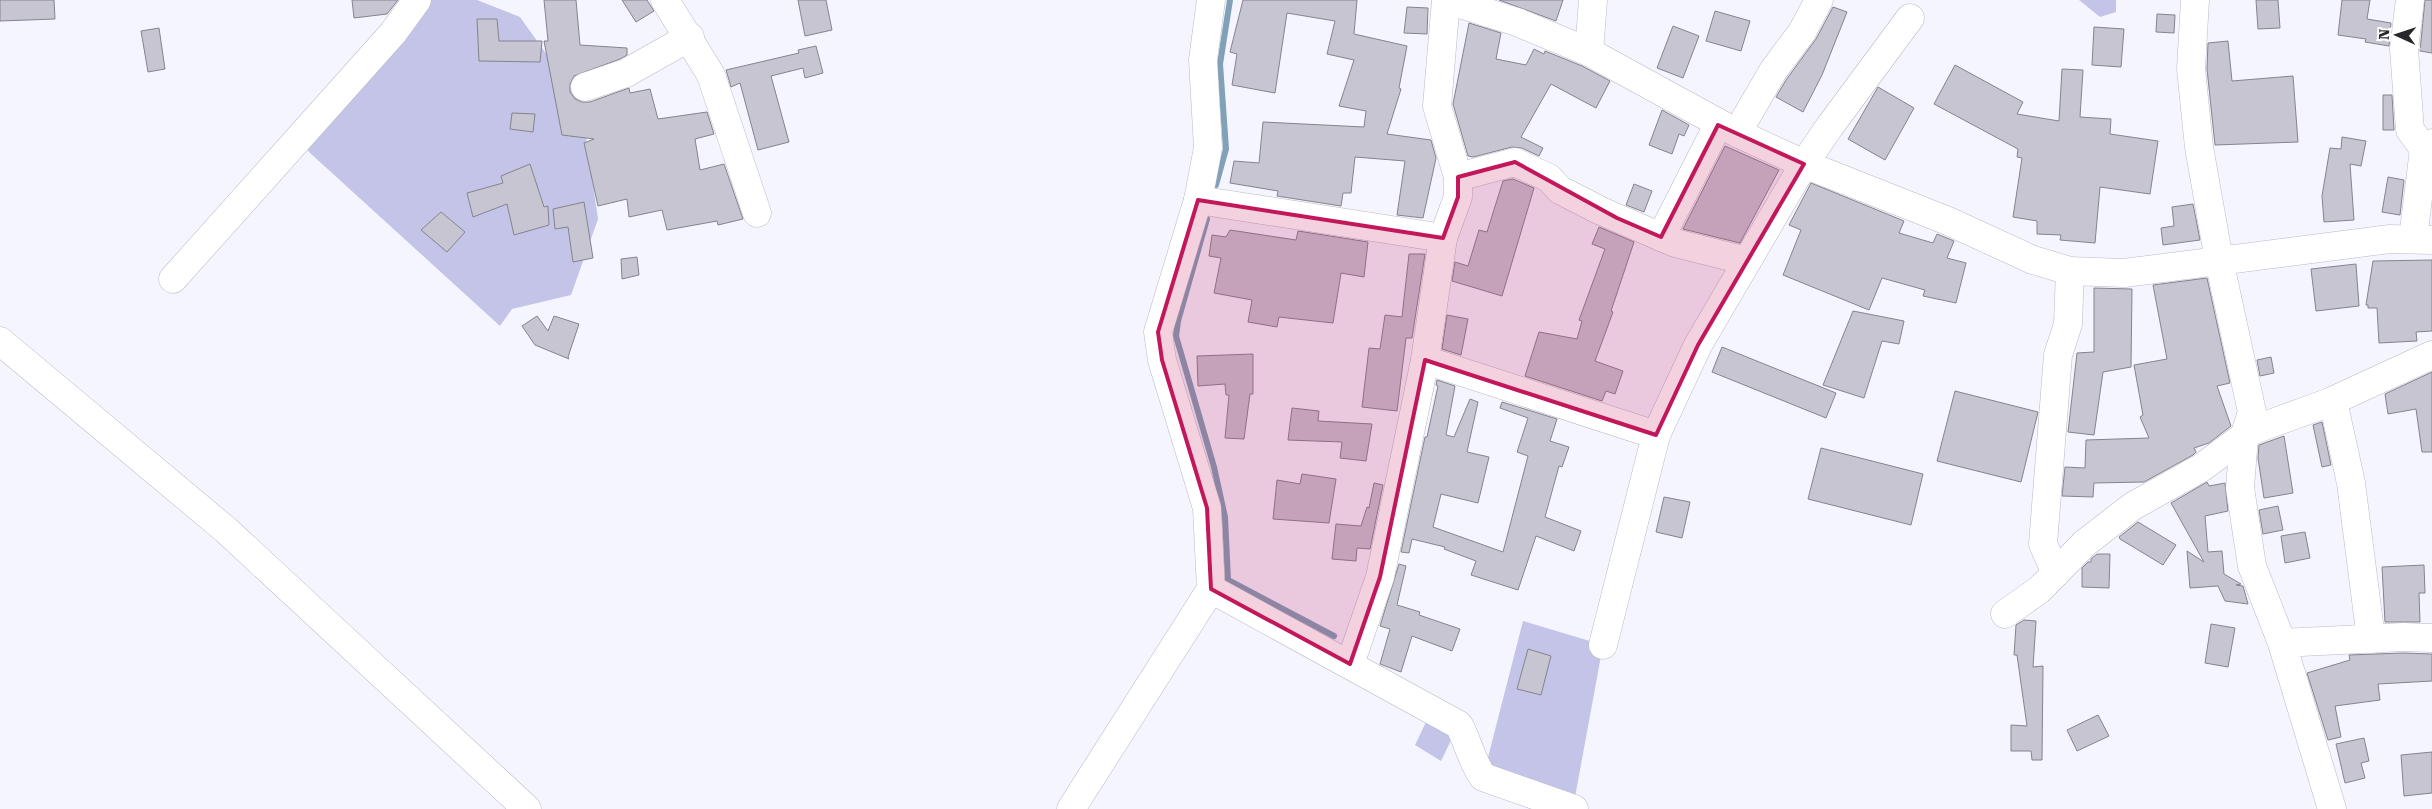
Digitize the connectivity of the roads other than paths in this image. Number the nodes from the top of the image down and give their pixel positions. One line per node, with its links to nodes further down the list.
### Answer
1 (417, 0): 25 (street)
2 (665, 0): 10 (street)
3 (1211, 0): 17 (street)
4 (1446, 0): 11 (street); 16 (street)
5 (1593, 0): 11 (street)
6 (1819, 0): 13 (street)
7 (2195, 0): 22 (street)
8 (2410, 0): 14 (street)
9 (1910, 18): 15 (street)
10 (690, 37): 12 (street); 18 (street)
11 (1589, 52): 13 (street)
12 (586, 87)
13 (1727, 129): 15 (street); 19 (street)
14 (2428, 146): 21 (street)
15 (1804, 164): 23 (street); 24 (street)
16 (1458, 178): 19 (street); 20 (street)
17 (1198, 200): 20 (street); 33 (street)
18 (757, 213)
19 (1661, 237): 23 (street)
20 (1443, 238): 28 (street)
21 (2422, 240): 22 (street)
22 (2219, 260): 24 (street); 31 (street)
23 (1747, 261): 30 (street)
24 (2070, 271): 32 (street)
25 (173, 279)
26 (0, 341): 40 (street)
27 (2432, 355): 29 (street)
28 (1424, 360): 30 (street); 39 (street)
29 (2333, 401): 31 (street); 35 (street)
30 (1656, 435): 38 (street)
31 (2244, 437): 32 (street); 37 (street)
32 (2056, 573): 34 (street)
33 (1211, 589): 39 (street); 41 (street)
34 (2005, 614)
35 (2371, 638): 36 (street); 37 (street)
36 (2432, 638)
37 (2282, 643): 43 (street)
38 (1603, 644)
39 (1350, 664): 42 (street)
40 (527, 809)
41 (1071, 809)
42 (1574, 809)
43 (2332, 809)

